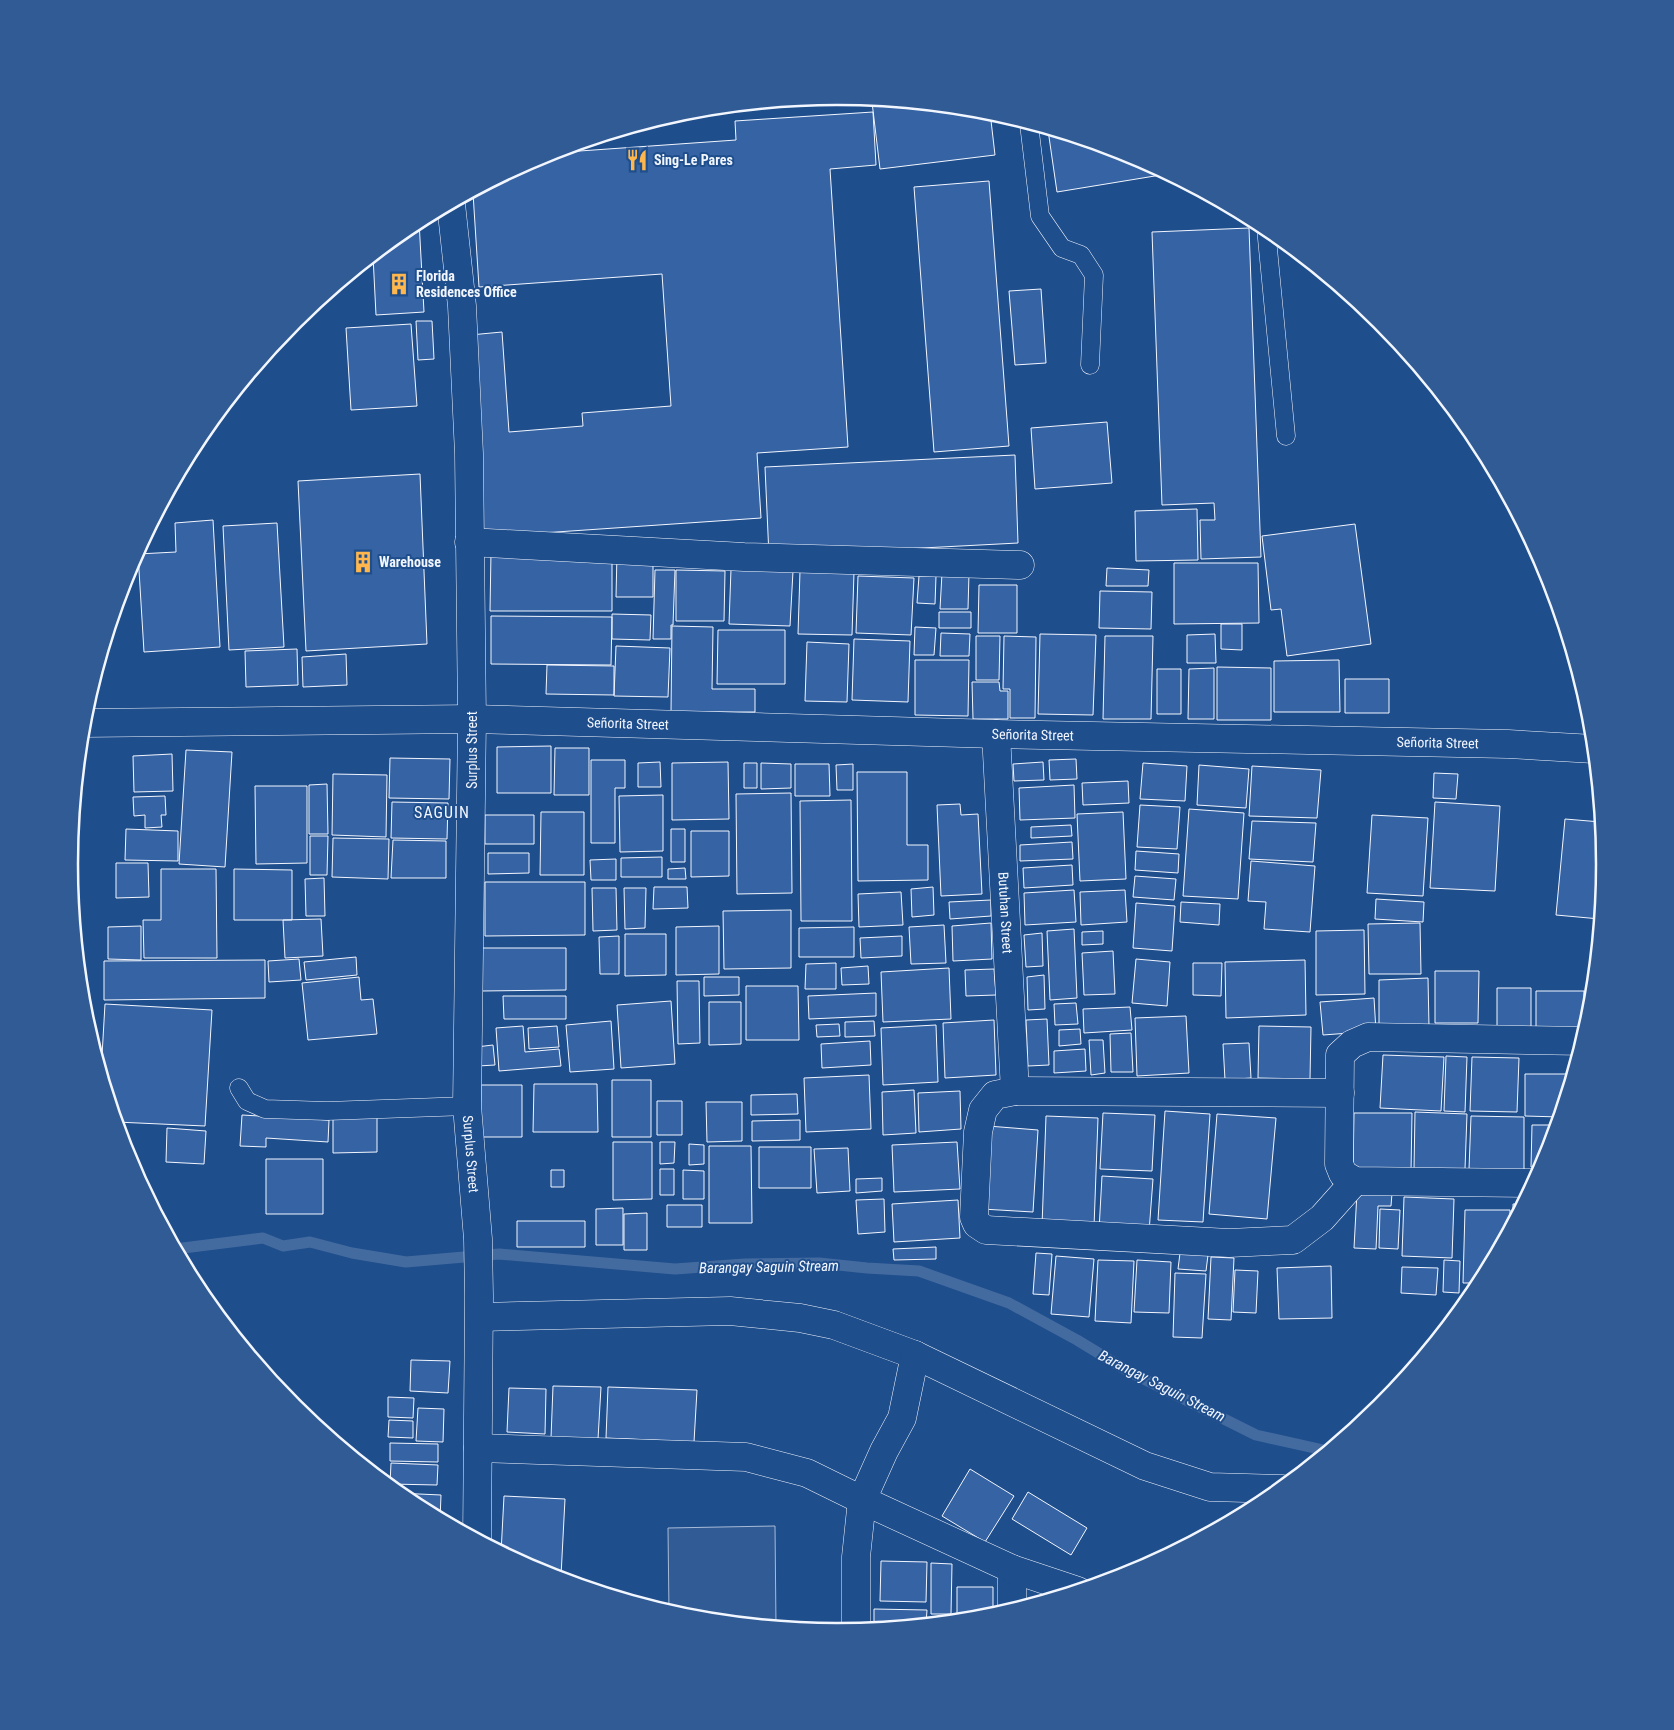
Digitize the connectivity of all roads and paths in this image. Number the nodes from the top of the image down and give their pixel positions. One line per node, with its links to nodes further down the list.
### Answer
1 (1029, 130): 4 (lane)
2 (452, 210): 6 (street, Surplus Street)
3 (1267, 239): 5 (lane)
4 (1090, 365)
5 (1286, 436)
6 (469, 542): 7 (street); 8 (street, Surplus Street)
7 (1020, 565)
8 (472, 719): 9 (street, Señorita Street); 10 (street, Señorita Street); 16 (street, Surplus Street)
9 (91, 723)
10 (996, 734): 11 (street, Señorita Street); 14 (street, Butuhan Street)
11 (1587, 749)
12 (1576, 1041): 15 (street)
13 (239, 1088): 16 (lane)
14 (1015, 1091): 15 (street); 17 (street)
15 (1340, 1094): 17 (street)
16 (467, 1106): 19 (street, Surplus Street)
17 (1355, 1181): 18 (street)
18 (1526, 1183)
19 (480, 1306): 20 (street); 21 (street, Surplus Street)
20 (915, 1355): 22 (street); 23 (street)
21 (478, 1448): 23 (street); 24 (street, Surplus Street)
22 (1270, 1489)
23 (862, 1500): 25 (street); 28 (street)
24 (477, 1533)
25 (1012, 1569): 26 (street); 27 (street)
26 (1069, 1588)
27 (1012, 1604)
28 (856, 1624)

